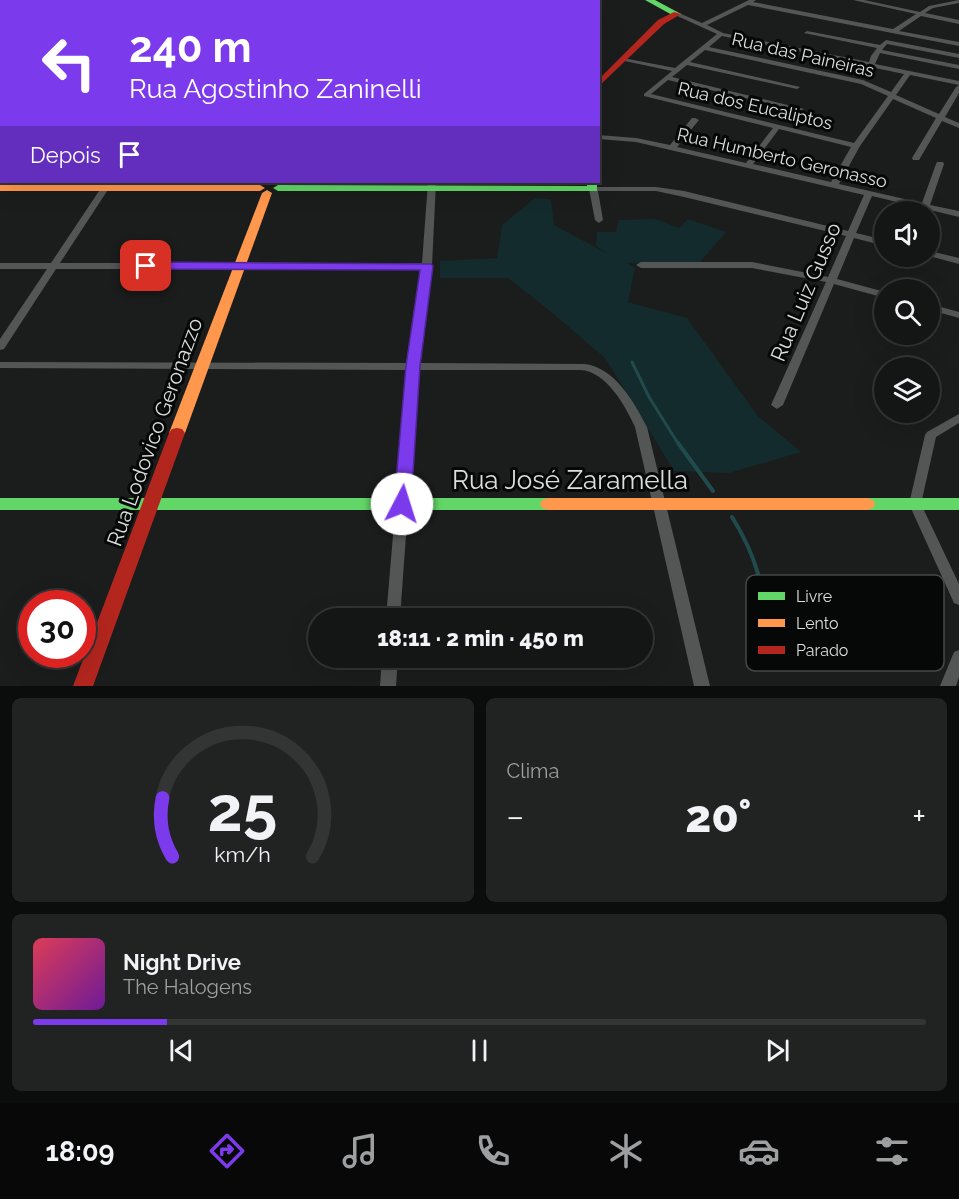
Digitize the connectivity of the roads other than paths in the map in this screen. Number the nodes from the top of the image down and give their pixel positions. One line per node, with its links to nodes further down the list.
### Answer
1 (649, 0): 5 (street)
2 (856, 0): 6 (street)
3 (751, 1): 8 (street); 9 (street)
4 (956, 1): 6 (street)
5 (677, 14): 8 (street); 20 (street)
6 (920, 14): 7 (street); 9 (street)
7 (959, 22)
8 (703, 25): 11 (street)
9 (894, 31): 15 (street)
10 (807, 33): 12 (street)
11 (721, 34): 17 (street); 22 (street)
12 (816, 35): 13 (street); 14 (street)
13 (851, 42): 16 (street); 18 (street)
14 (808, 43)
15 (959, 44)
16 (882, 47): 19 (street); 22 (street); 23 (street)
17 (704, 48): 21 (street); 31 (street, Rua das Paineiras)
18 (843, 50)
19 (958, 56): 23 (street)
20 (623, 60): 25 (street); 28 (street)
21 (686, 63): 25 (street); 30 (street)
22 (871, 65): 26 (street)
23 (950, 66): 24 (street)
24 (959, 67)
25 (677, 70): 27 (street)
26 (909, 73): 29 (street); 31 (street)
27 (667, 78): 32 (street); 36 (street, Rua dos Eucaliptos)
28 (600, 83)
29 (959, 85): 33 (street)
30 (797, 87)
31 (893, 95): 33 (street, Rua das Paineiras); 38 (street)
32 (800, 109)
33 (941, 117): 35 (street, Rua das Paineiras); 40 (street)
34 (695, 120): 39 (street)
35 (959, 126)
36 (777, 127): 38 (street, Rua dos Eucaliptos); 42 (street)
37 (600, 137): 39 (street, Rua Humberto Geronasso)
38 (856, 146): 46 (street)
39 (672, 148): 42 (street, Rua Humberto Geronasso)
40 (916, 158)
41 (940, 164): 51 (street)
42 (748, 166): 46 (street, Rua Humberto Geronasso)
43 (107, 185): 47 (street); 48 (street); 61 (street)
44 (432, 185): 45 (street); 47 (street); 63 (street)
45 (593, 185): 54 (street); 55 (street)
46 (834, 185): 49 (street, Rua Humberto Geronasso)
47 (269, 187): 62 (street, Rua Lodovico Geronazzo)
48 (0, 188)
49 (869, 193): 50 (street, Rua Humberto Geronasso); 55 (street, Rua Luiz Gusso)
50 (903, 201)
51 (927, 201)
52 (940, 210): 53 (street, Rua Humberto Geronasso)
53 (959, 214)
54 (599, 220)
55 (851, 234): 56 (street); 64 (street, Rua Luiz Gusso)
56 (874, 240)
57 (940, 256): 58 (street)
58 (959, 261)
59 (641, 265): 64 (street)
60 (0, 266): 61 (street)
61 (53, 266): 62 (street); 68 (street)
62 (239, 266): 63 (street); 70 (street, Rua Lodovico Geronazzo)
63 (427, 266): 71 (street)
64 (831, 280): 65 (street); 72 (street, Rua Luiz Gusso)
65 (874, 292)
66 (940, 310): 67 (street)
67 (959, 315)
68 (0, 347)
69 (0, 365): 70 (street)
70 (202, 366): 71 (street); 75 (street, Rua Lodovico Geronazzo)
71 (413, 366): 76 (street); 77 (street)
72 (777, 405)
73 (959, 418): 78 (street)
74 (0, 504): 75 (street, Rua José Zaramella)
75 (151, 504): 76 (street, Rua José Zaramella); 84 (street, Rua Lodovico Geronazzo)
76 (402, 504): 77 (street, Rua José Zaramella); 81 (street)
77 (659, 504): 78 (street, Rua José Zaramella); 86 (street)
78 (915, 504): 79 (street, Rua José Zaramella); 80 (street)
79 (959, 504)
80 (959, 599)
81 (394, 608)
82 (959, 657): 87 (street)
83 (389, 668): 85 (street)
84 (83, 686)
85 (388, 686)
86 (702, 686)
87 (948, 686)

